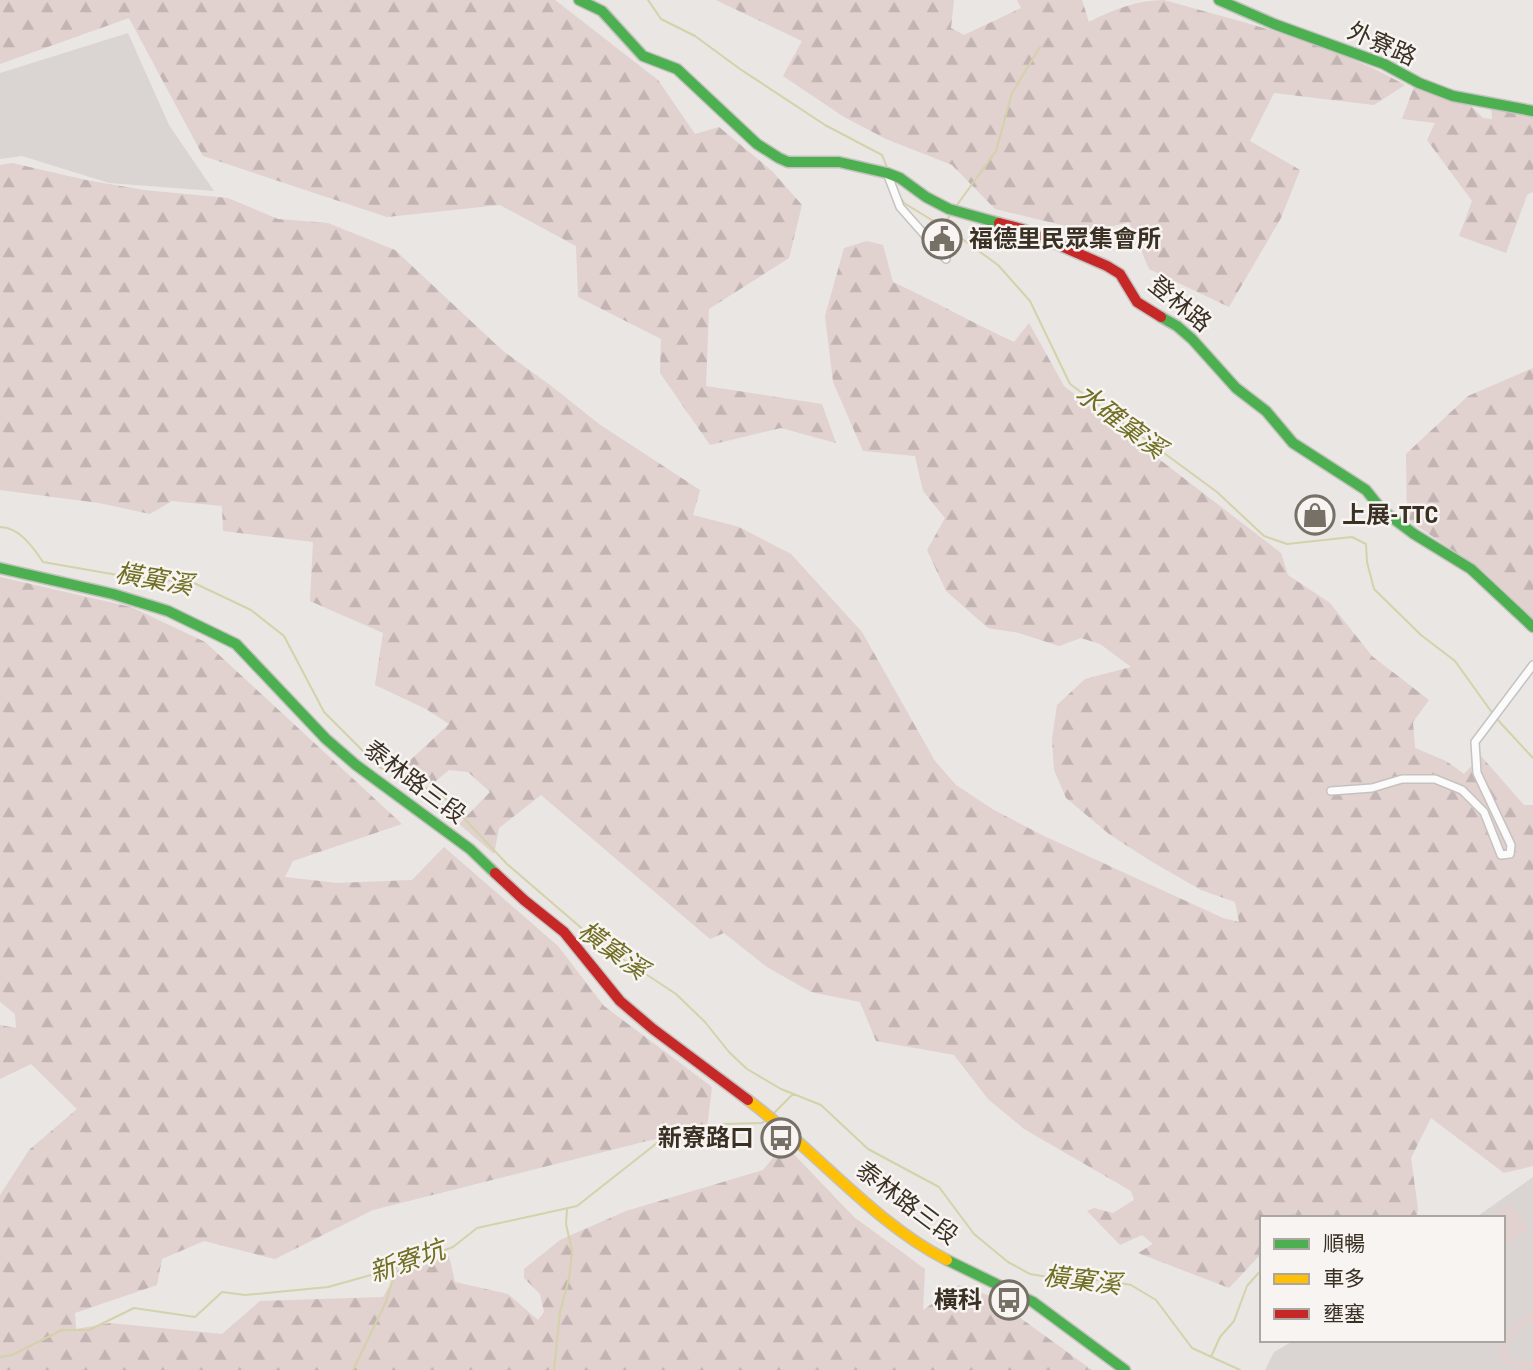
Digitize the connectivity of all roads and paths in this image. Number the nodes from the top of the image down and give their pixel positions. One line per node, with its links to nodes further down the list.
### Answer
1 (579, 0): 4 (street, 登林路)
2 (1219, 0): 3 (street, 外寮路)
3 (1533, 111)
4 (891, 174): 5 (street); 7 (street, 登林路)
5 (946, 259)
6 (0, 568): 10 (street, 泰林路三段)
7 (1533, 627)
8 (1533, 665): 9 (street)
9 (1331, 791)
10 (1125, 1370)

